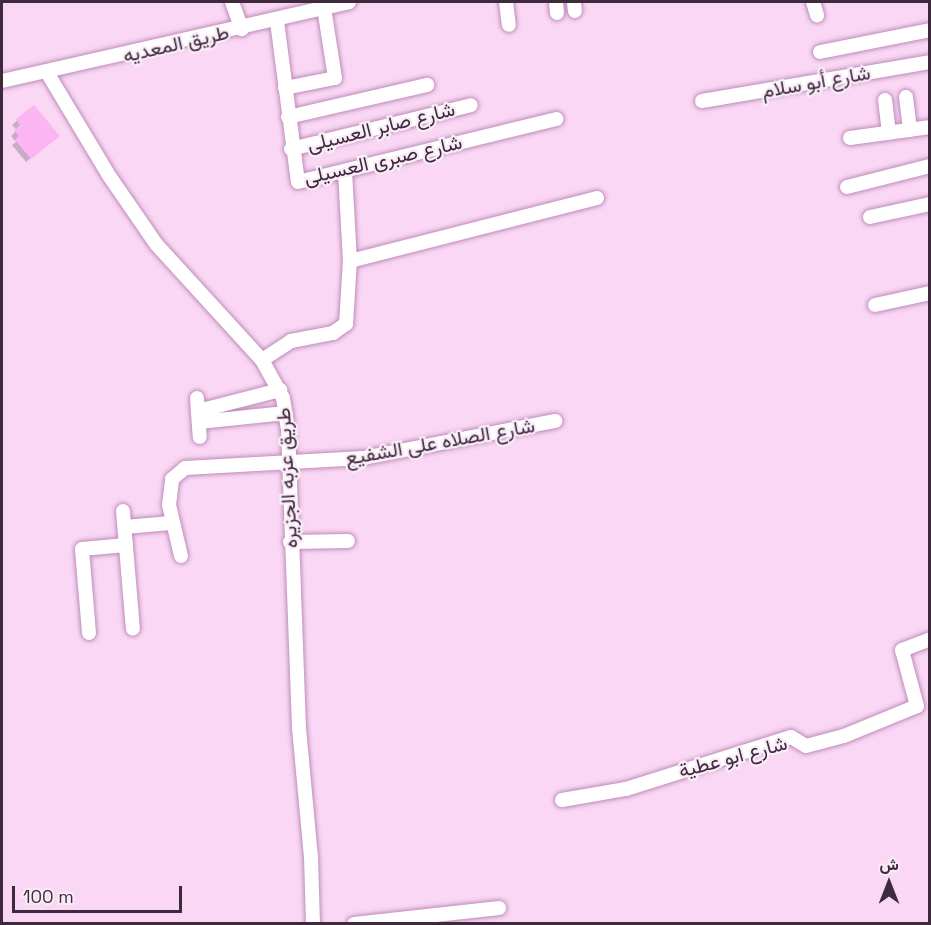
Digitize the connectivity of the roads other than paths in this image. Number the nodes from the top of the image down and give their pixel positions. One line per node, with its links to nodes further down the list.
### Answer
1 (232, 2): 7 (street)
2 (349, 2): 4 (street, طريق المعديه)
3 (506, 2): 6 (street)
4 (324, 8): 5 (street, طريق المعديه); 14 (street)
5 (277, 21): 7 (street, طريق المعديه); 14 (street, شارع صبرى العسيلى)
6 (509, 25)
7 (242, 29): 11 (street, طريق المعديه)
8 (930, 30): 9 (street)
9 (820, 51)
10 (930, 62): 17 (street, شارع أبو سلام)
11 (48, 74): 12 (street, طريق المعديه); 35 (street, طريق عزبه الجزيره)
12 (2, 81)
13 (427, 85): 19 (street)
14 (285, 88): 19 (street, شارع صبرى العسيلى)
15 (906, 97): 22 (street)
16 (885, 100): 23 (street)
17 (702, 101)
18 (471, 105): 25 (street, شارع صابر العسيلى)
19 (288, 117): 25 (street, شارع صبرى العسيلى)
20 (556, 119): 27 (street, شارع صبرى العسيلى)
21 (930, 127): 22 (street)
22 (910, 130): 23 (street)
23 (890, 133): 24 (street)
24 (850, 138)
25 (291, 149): 27 (street, شارع صبرى العسيلى)
26 (930, 166): 28 (street)
27 (345, 171): 32 (street)
28 (847, 187)
29 (597, 198): 32 (street)
30 (930, 204): 31 (street)
31 (870, 217)
32 (350, 261): 35 (street)
33 (930, 293): 34 (street)
34 (875, 305)
35 (262, 360): 36 (street, طريق عزبه الجزيره)
36 (280, 390): 37 (street); 38 (street, طريق عزبه الجزيره)
37 (198, 410): 38 (street); 40 (street)
38 (286, 413): 41 (street, طريق عزبه الجزيره)
39 (555, 421): 41 (street, شارع الصلاه على الشفيع)
40 (200, 437)
41 (289, 463): 43 (street, شارع الصلاه على الشفيع); 46 (street, طريق عزبه الجزيره)
42 (123, 511): 44 (street)
43 (171, 523): 44 (street); 48 (street, شارع الصلاه على الشفيع)
44 (124, 527): 47 (street)
45 (348, 541): 46 (street)
46 (290, 542): 54 (street, طريق عزبه الجزيره)
47 (126, 545): 49 (street); 50 (street)
48 (182, 556)
49 (133, 629)
50 (89, 633)
51 (930, 639): 52 (street, شارع ابو عطية)
52 (562, 800)
53 (499, 908): 55 (street)
54 (313, 924)
55 (354, 924)

